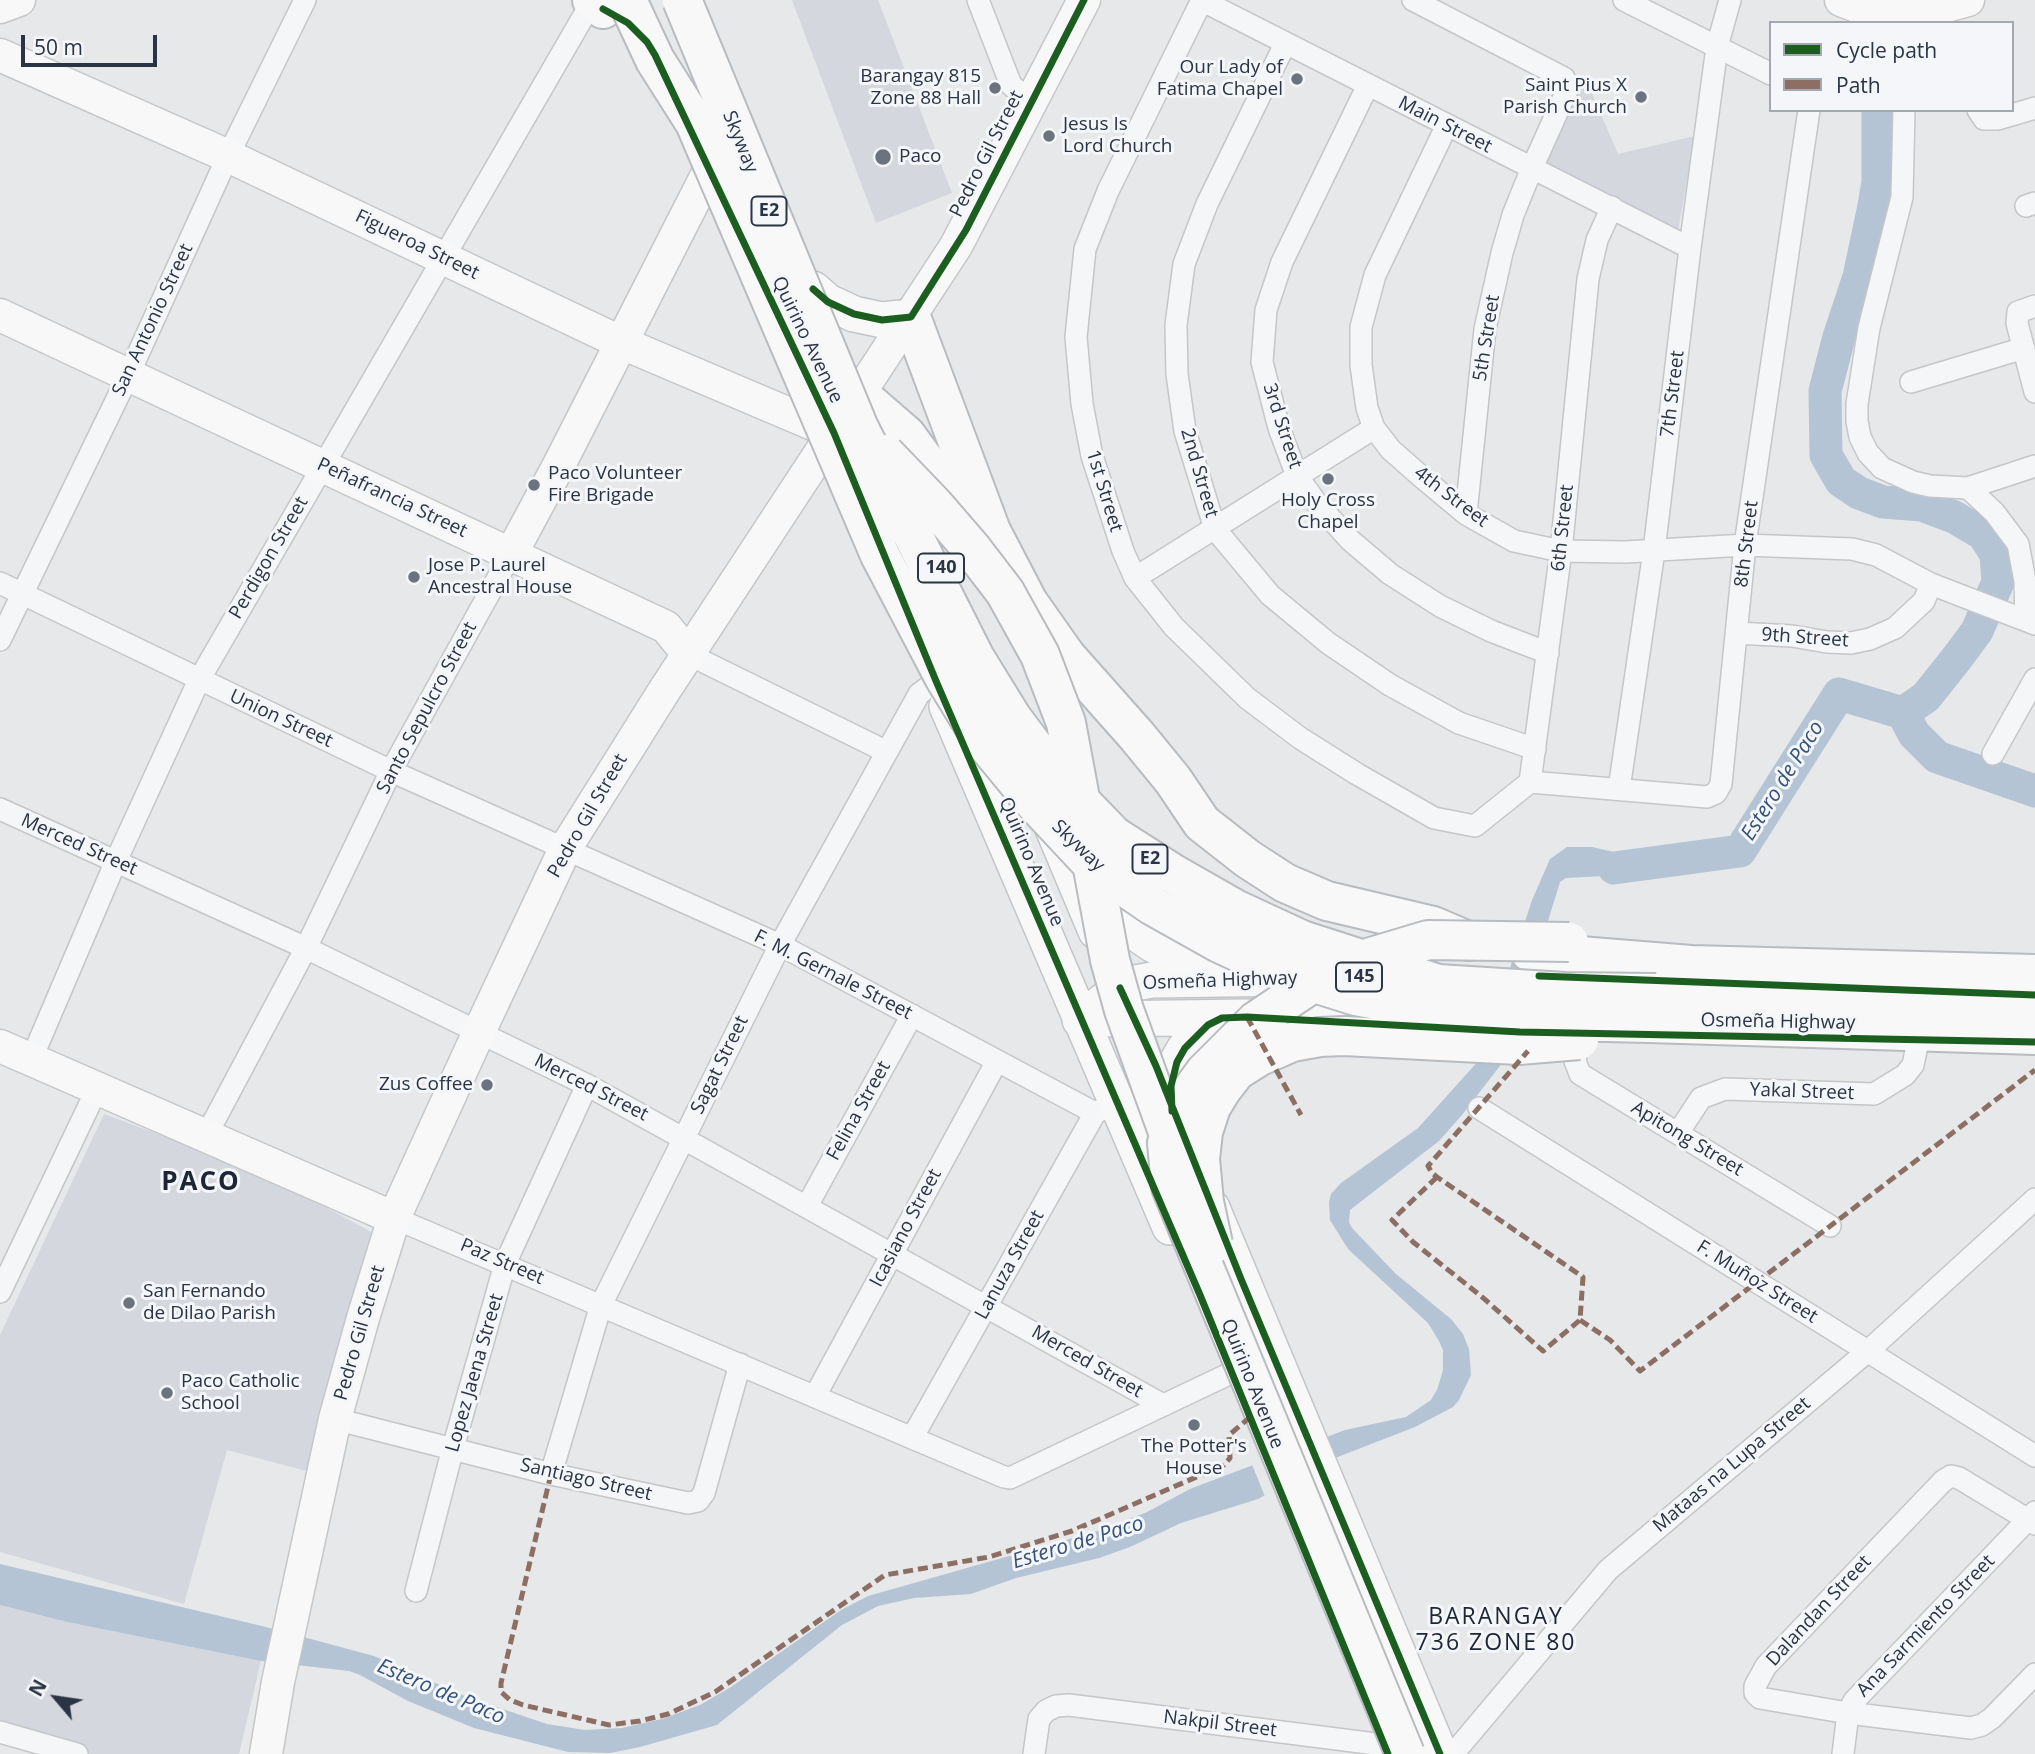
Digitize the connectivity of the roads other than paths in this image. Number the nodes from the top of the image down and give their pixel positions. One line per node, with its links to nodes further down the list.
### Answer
1 (19, 0): 15 (main road)
2 (305, 0): 30 (street, San Antonio Street)
3 (643, 0): 28 (highway, Skyway / E2, bridge)
4 (672, 0): 21 (main road)
5 (682, 0): 45 (highway, Skyway / E2, bridge)
6 (693, 0): 21 (main road, Quirino Avenue / 140)
7 (978, 0): 23 (street)
8 (1084, 0): 23 (main road, Pedro Gil Street)
9 (1202, 0): 17 (street, Main Street); 57 (street, 1st Street)
10 (1413, 0): 31 (street, 5th Street)
11 (1625, 0): 18 (street)
12 (1730, 0): 18 (street, 7th Street)
13 (1847, 1): 16 (main road)
14 (602, 2): 28 (highway, bridge); 32 (main road, Quirino Avenue / 140); 35 (street, Perdigon Street)
15 (0, 7)
16 (1937, 12)
17 (1285, 44): 22 (street, Main Street); 52 (street, 2nd Street)
18 (1717, 47): 20 (street); 34 (street, 7th Street)
19 (0, 55): 30 (main road, Figueroa Street)
20 (1769, 73)
21 (724, 76): 36 (main road, Quirino Avenue / 140)
22 (1367, 85): 29 (street, Main Street); 49 (street, 3rd Street)
23 (1031, 102): 39 (main road, Pedro Gil Street)
24 (2035, 108): 27 (street)
25 (1809, 112): 53 (street, 8th Street)
26 (1904, 112): 50 (street)
27 (1980, 112)
28 (695, 123): 95 (highway, Skyway / E2, bridge)
29 (1447, 125): 31 (street, Main Street); 46 (street, 4th Street)
30 (228, 156): 35 (main road, Figueroa Street); 42 (street, San Antonio Street)
31 (1532, 168): 33 (street, Main Street); 51 (street, 5th Street)
32 (709, 171): 40 (main road, Santo Sepulcro Street); 45 (main road, Quirino Avenue / 140)
33 (1612, 207): 34 (street, Main Street); 54 (street, 6th Street)
34 (1690, 248): 55 (street, 7th Street)
35 (444, 258): 40 (main road, Figueroa Street); 47 (street, Perdigon Street)
36 (813, 289): 39 (main road); 45 (main road, Quirino Avenue / 140)
37 (2027, 309): 41 (street)
38 (0, 315): 42 (main road, Peñafrancia Street)
39 (911, 317): 45 (main road, Pedro Gil Street); 66 (highway)
40 (622, 343): 45 (main road, Figueroa Street); 56 (main road, Santo Sepulcro Street)
41 (2024, 348): 43 (street); 44 (street)
42 (128, 376): 47 (main road, Peñafrancia Street); 60 (street, San Antonio Street)
43 (1911, 383)
44 (2035, 392)
45 (851, 419): 65 (main road, Pedro Gil Street); 66 (highway); 69 (main road, Quirino Avenue / 140); 78 (main road, Quirino Avenue / 140); 90 (highway, Skyway / E2, bridge); 118 (highway, bridge)
46 (1374, 428): 49 (street); 51 (street, 4th Street)
47 (322, 465): 56 (main road, Peñafrancia Street); 68 (street, Perdigon Street)
48 (2035, 466): 50 (street)
49 (1297, 476): 52 (street); 64 (street, 3rd Street)
50 (1968, 488): 61 (street)
51 (1466, 514): 54 (street, 4th Street)
52 (1215, 529): 57 (street); 70 (street, 2nd Street)
53 (1745, 545): 55 (street, 4th Street); 59 (street, 4th Street); 62 (street, 8th Street)
54 (1561, 551): 55 (street, 4th Street); 64 (street, 6th Street)
55 (1654, 551): 75 (street, 7th Street)
56 (511, 554): 65 (main road, Peñafrancia Street); 73 (street, Santo Sepulcro Street)
57 (1135, 579): 74 (street, 1st Street)
58 (0, 583): 60 (street, Union Street)
59 (1931, 584): 61 (street, 4th Street); 62 (street, 9th Street)
60 (22, 594): 63 (street, San Antonio Street); 68 (street, Union Street)
61 (2031, 622)
62 (1737, 633): 75 (street, 8th Street)
63 (0, 640)
64 (1548, 653): 70 (street, 6th Street)
65 (688, 654): 71 (street, Peñafrancia Street); 77 (main road, Pedro Gil Street)
66 (1066, 656): 82 (highway)
67 (2035, 679): 72 (street)
68 (199, 680): 73 (street, Union Street); 79 (street, Perdigon Street)
69 (936, 681): 71 (street, Sagat Street); 94 (main road, Quirino Avenue / 140)
70 (1535, 749): 74 (street, 6th Street)
71 (885, 751): 80 (street, Sagat Street)
72 (1993, 754)
73 (391, 771): 77 (street, Union Street); 81 (street, Santo Sepulcro Street)
74 (1530, 782): 75 (street, 8th Street)
75 (1619, 789)
76 (0, 809): 79 (street, Merced Street)
77 (565, 849): 80 (street, F. M. Gernale Street); 97 (main road, Pedro Gil Street)
78 (1062, 851): 86 (main road); 89 (main road, Quirino Avenue / 140)
79 (116, 861): 81 (street, Merced Street); 104 (street, Perdigon Street)
80 (780, 945): 91 (street, F. M. Gernale Street); 113 (street, Sagat Street)
81 (306, 948): 97 (street, Merced Street); 112 (street, Santo Sepulcro Street)
82 (1526, 963): 83 (highway); 88 (main road, Osmeña Highway)
83 (1913, 971): 84 (highway); 140 (highway, bridge)
84 (2035, 974)
85 (1480, 976): 87 (main road, Osmeña Highway / 145)
86 (1238, 978): 87 (main road, Osmeña Highway / 145); 89 (main road, Osmeña Highway / 145)
87 (1288, 978): 93 (main road)
88 (2035, 995)
89 (1128, 1003): 92 (main road, Osmeña Highway / 145); 94 (main road, Osmeña Highway / 145); 110 (main road, Quirino Avenue / 140)
90 (2035, 1008)
91 (912, 1015): 105 (street, F. M. Gernale Street); 115 (street, Felina Street)
92 (1222, 1018): 93 (main road, Osmeña Highway / 145); 110 (main road)
93 (1287, 1019): 96 (main road, Osmeña Highway / 145)
94 (1080, 1020): 108 (main road, Quirino Avenue / 140)
95 (1649, 1023): 100 (highway, Skyway / E2); 118 (highway, bridge)
96 (1480, 1030)
97 (479, 1032): 106 (street, Merced Street); 116 (main road, Pedro Gil Street)
98 (1520, 1032): 99 (main road, Osmeña Highway)
99 (1579, 1033): 101 (main road, Osmeña Highway); 111 (street, Apitong Street)
100 (2035, 1035)
101 (1918, 1041): 102 (main road, Osmeña Highway); 111 (street, Yakal Street)
102 (2035, 1042)
103 (0, 1046): 104 (main road, Paz Street)
104 (31, 1060): 107 (main road, Paz Street)
105 (996, 1061): 108 (street, F. M. Gernale Street); 119 (street, Icasiano Street)
106 (587, 1085): 113 (street, Merced Street); 120 (street, Lopez Jaena Street)
107 (97, 1089): 112 (main road, Paz Street); 121 (street)
108 (1106, 1108): 124 (street, Lanuza Street); 127 (main road, Quirino Avenue / 140)
109 (1479, 1108): 125 (street, F. Muñoz Street)
110 (1172, 1111): 140 (main road, Quirino Avenue / 140)
111 (1678, 1133): 117 (street, Apitong Street)
112 (207, 1135): 116 (main road, Paz Street)
113 (684, 1138): 115 (street, Merced Street); 123 (street, Sagat Street)
114 (2035, 1199): 125 (street, Mataas na Lupa Street)
115 (807, 1206): 119 (street, Merced Street)
116 (394, 1217): 120 (street, Paz Street); 130 (main road, Pedro Gil Street)
117 (1830, 1226)
118 (1213, 1248): 140 (highway)
119 (892, 1253): 124 (street, Merced Street); 128 (street, Icasiano Street)
120 (506, 1264): 123 (street, Paz Street); 132 (street, Lopez Jaena Street)
121 (5, 1266): 122 (street)
122 (0, 1292)
123 (601, 1305): 126 (street, Paz Street); 134 (street, Sagat Street)
124 (987, 1305): 129 (street, Merced Street); 131 (street, Lanuza Street)
125 (1868, 1351): 133 (street, F. Muñoz Street); 140 (street, Mataas na Lupa Street)
126 (740, 1364): 128 (street, Paz Street); 134 (street, Santiago Street)
127 (1231, 1373): 129 (street); 140 (main road, Quirino Avenue / 140)
128 (815, 1396): 131 (street, Paz Street)
129 (1163, 1405): 131 (street, Paz Street)
130 (335, 1419): 132 (street, Santiago Street); 142 (main road, Pedro Gil Street)
131 (912, 1438)
132 (453, 1448): 134 (street, Santiago Street); 136 (street, Lopez Jaena Street)
133 (2035, 1456)
134 (551, 1474)
135 (2033, 1519): 138 (street, Ana Sarmiento Street); 138 (street, Dalandan Street)
136 (416, 1591)
137 (2035, 1674): 138 (street, Dalandan Street)
138 (1848, 1713): 144 (street, Ana Sarmiento Street)
139 (0, 1732): 141 (street)
140 (1424, 1753): 143 (street, Nakpil Street)
141 (77, 1754)
142 (266, 1754)
143 (1034, 1754)
144 (1843, 1754)

